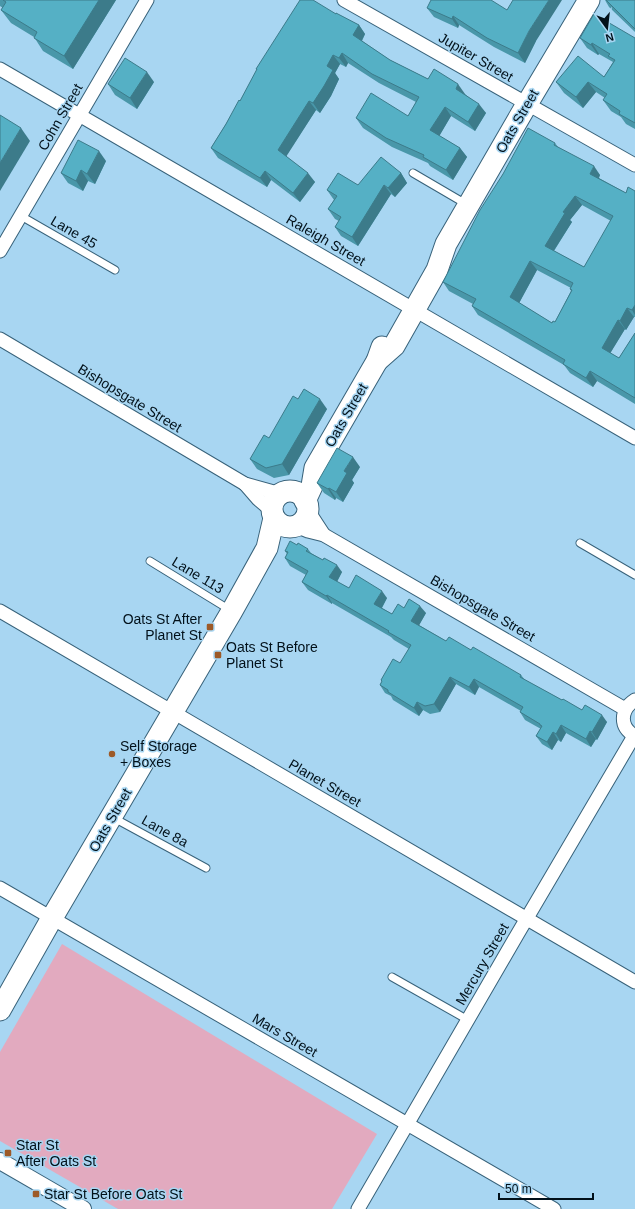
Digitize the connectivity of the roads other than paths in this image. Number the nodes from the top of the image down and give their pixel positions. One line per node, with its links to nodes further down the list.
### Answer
1 (147, 0): 6 (street, Cohn Street)
2 (344, 0): 5 (street, Jupiter Street)
3 (589, 0): 5 (main road, Oats Street)
4 (0, 69): 6 (street, Raleigh Street)
5 (527, 104): 7 (street, Jupiter Street); 9 (main road, Oats Street)
6 (80, 115): 10 (street, Cohn Street); 13 (street, Raleigh Street)
7 (635, 165)
8 (413, 173): 9 (lane)
9 (468, 205): 13 (main road, Oats Street)
10 (21, 216): 11 (street, Cohn Street); 12 (lane, Lane 45)
11 (0, 251)
12 (115, 270)
13 (409, 307): 15 (street, Raleigh Street); 17 (main road, Oats Street)
14 (0, 338): 16 (street, Bishopsgate Street)
15 (635, 438)
16 (244, 484): 17 (street, Bishopsgate Street); 17 (street, Bishopsgate Street)
17 (290, 510): 18 (street, Bishopsgate Street); 18 (street, Bishopsgate Street); 22 (main road, Oats Street)
18 (324, 535): 24 (street, Bishopsgate Street)
19 (580, 543): 21 (lane)
20 (150, 561): 22 (lane, Lane 113)
21 (635, 575)
22 (232, 611): 25 (main road, Oats Street)
23 (0, 612): 25 (street, Planet Street)
24 (630, 705): 26 (street)
25 (173, 713): 27 (main road, Oats Street); 31 (street, Planet Street)
26 (635, 736): 31 (street, Mercury Street)
27 (112, 817): 28 (lane, Lane 8a); 30 (main road, Oats Street)
28 (206, 868)
29 (0, 888): 30 (street, Mars Street)
30 (52, 918): 34 (main road, Oats Street); 36 (street, Mars Street)
31 (527, 919): 33 (street, Planet Street); 35 (street, Mercury Street)
32 (392, 977): 35 (lane)
33 (635, 982)
34 (0, 1010)
35 (468, 1020): 36 (street, Mercury Street)
36 (408, 1124): 39 (street, Mercury Street); 40 (street, Mars Street)
37 (0, 1161): 38 (street)
38 (83, 1209)
39 (358, 1209)
40 (554, 1209)

